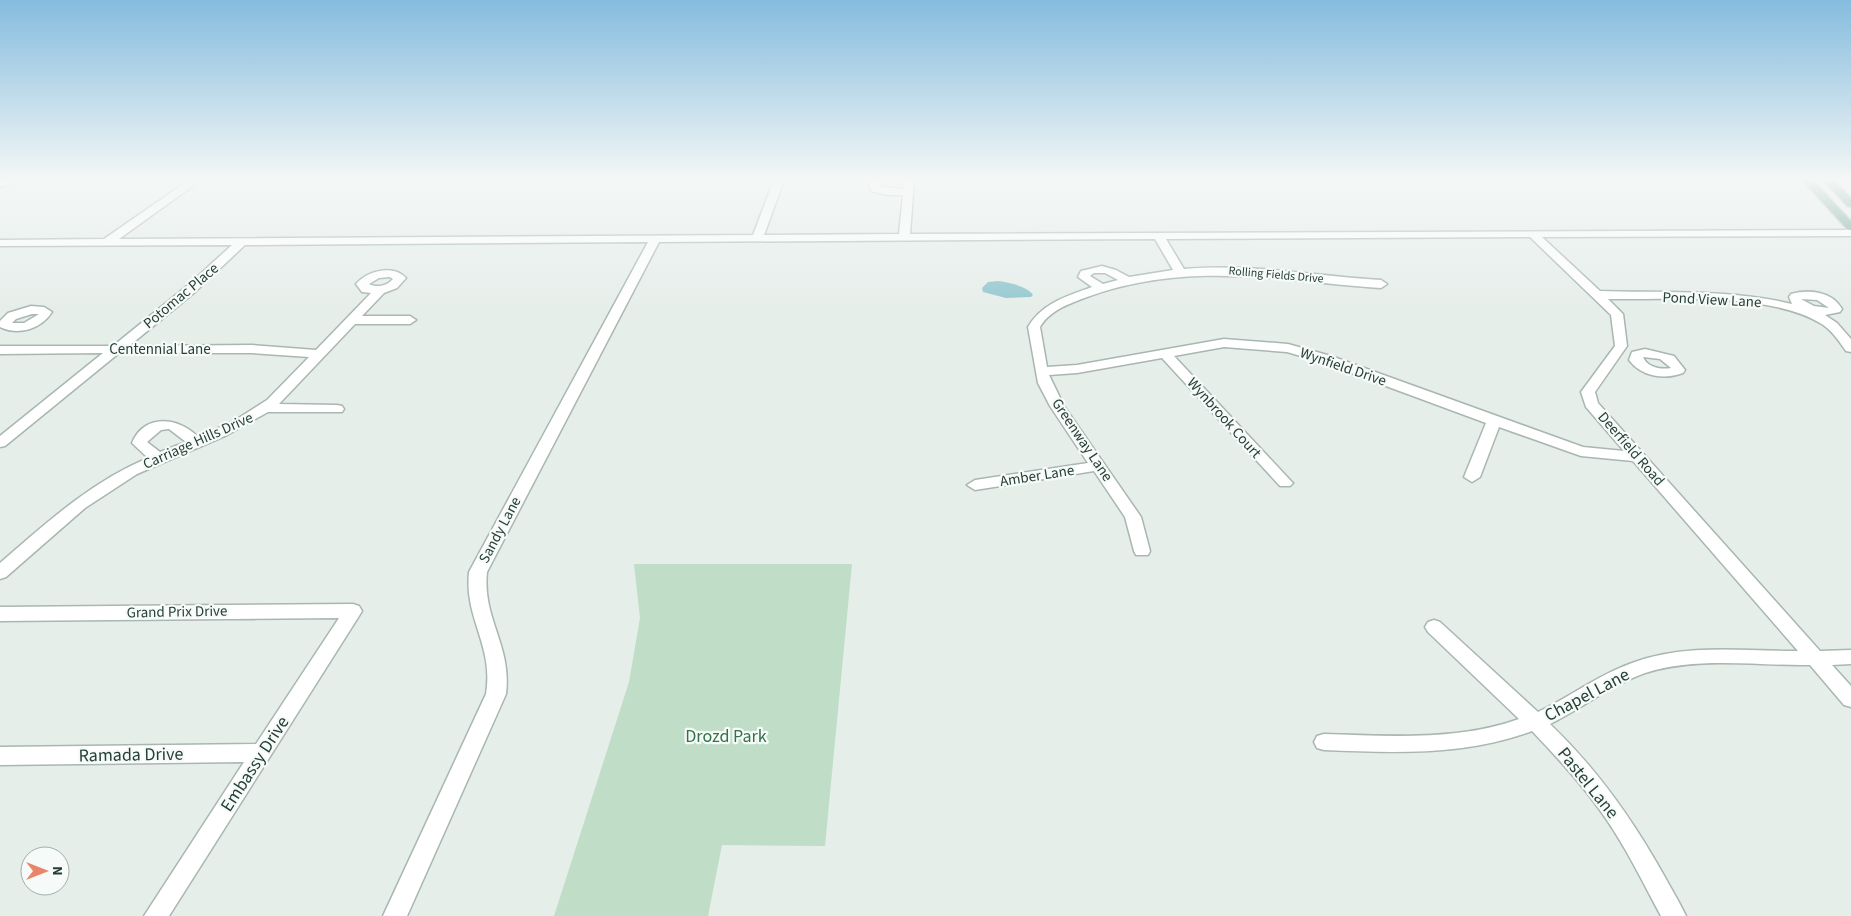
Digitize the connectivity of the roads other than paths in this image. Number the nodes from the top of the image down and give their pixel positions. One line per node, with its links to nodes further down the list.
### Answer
1 (134, 223): 10 (street)
2 (763, 223): 8 (street)
3 (905, 223): 7 (street)
4 (1532, 233): 5 (street); 6 (street); 18 (street)
5 (1851, 233)
6 (1159, 236): 7 (street); 13 (street)
7 (904, 238): 8 (street)
8 (757, 239): 9 (street)
9 (656, 240): 11 (street); 56 (street, Sandy Lane)
10 (106, 242): 11 (street); 12 (street)
11 (242, 242): 25 (street, Potomac Place)
12 (0, 243)
13 (1180, 272): 14 (street, Rolling Fields Drive); 15 (street, Rolling Fields Drive)
14 (1127, 281): 16 (street, Rolling Fields Drive); 16 (street)
15 (1381, 284)
16 (1100, 288): 21 (street, Rolling Fields Drive)
17 (380, 290): 19 (street, Carriage Hills Drive)
18 (1597, 295): 24 (street, Pond View Lane); 27 (street)
19 (351, 320): 20 (street); 29 (street, Carriage Hills Drive)
20 (410, 320)
21 (1035, 325): 31 (street, Greenway Lane)
22 (14, 327): 23 (street)
23 (0, 336)
24 (1851, 348)
25 (116, 349): 26 (street, Centennial Lane); 29 (street, Centennial Lane); 35 (street, Potomac Place)
26 (0, 350)
27 (1618, 350): 30 (street); 37 (street, Deerfield Road)
28 (1164, 353): 31 (street, Wynfield Drive); 34 (street, Wynfield Drive); 41 (street, Wynbrook Court)
29 (319, 354): 32 (street, Carriage Hills Drive)
30 (1636, 355)
31 (1041, 371): 39 (street, Greenway Lane)
32 (266, 408): 33 (street); 36 (street, Carriage Hills Drive)
33 (337, 409)
34 (1494, 422): 37 (street, Wynfield Drive); 40 (street)
35 (0, 443)
36 (195, 443): 38 (street, Carriage Hills Drive); 38 (street)
37 (1637, 457): 49 (street, Deerfield Road)
38 (159, 458): 44 (street, Carriage Hills Drive)
39 (1098, 466): 42 (street, Amber Lane); 43 (street, Greenway Lane)
40 (1472, 477)
41 (1285, 483)
42 (975, 485)
43 (1142, 551)
44 (0, 573)
45 (354, 610): 46 (street, Grand Prix Drive); 53 (street, Embassy Drive)
46 (0, 614)
47 (1434, 627): 51 (street, Pastel Lane)
48 (1851, 657): 49 (street, Chapel Lane)
49 (1814, 658): 50 (street, Deerfield Road); 51 (street, Chapel Lane)
50 (1851, 699)
51 (1534, 722): 52 (street, Chapel Lane); 57 (street, Pastel Lane)
52 (1324, 742)
53 (262, 753): 54 (street, Ramada Drive); 55 (street, Embassy Drive)
54 (0, 756)
55 (156, 916)
56 (395, 916)
57 (1674, 916)

